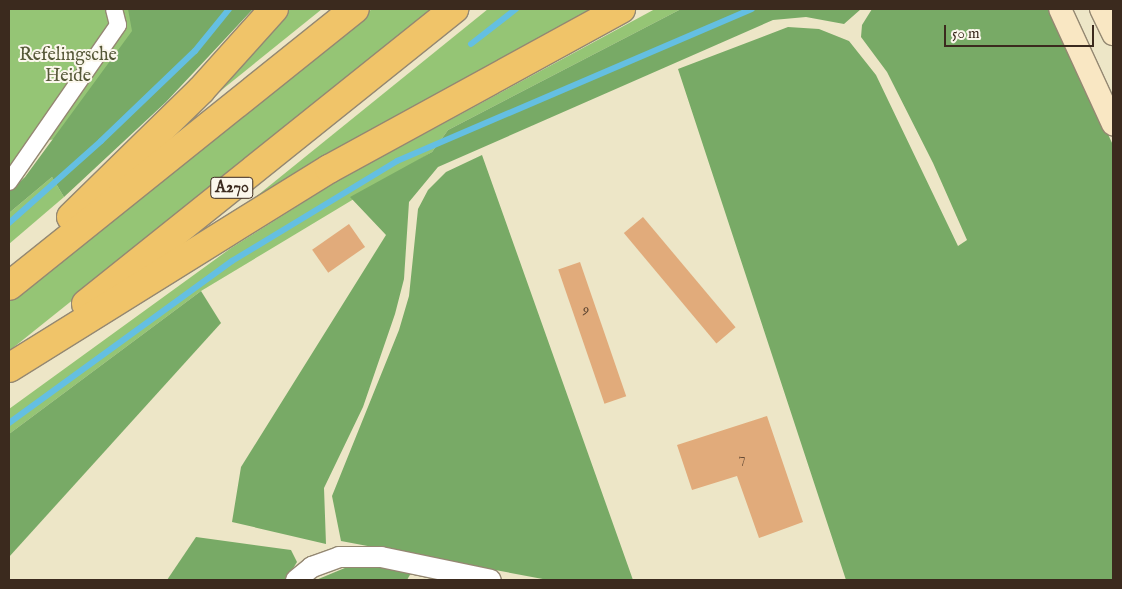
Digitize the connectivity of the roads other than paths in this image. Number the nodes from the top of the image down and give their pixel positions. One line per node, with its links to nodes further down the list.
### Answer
1 (114, 9): 10 (street)
2 (274, 9): 11 (highway)
3 (355, 9): 12 (highway)
4 (454, 9): 13 (highway, A270)
5 (621, 9): 13 (highway, A270)
6 (1060, 9): 9 (main road)
7 (1101, 9): 8 (main road)
8 (1113, 34)
9 (1113, 124)
10 (9, 182)
11 (9, 281)
12 (9, 286)
13 (9, 367)
14 (296, 580): 15 (street)
15 (491, 580)

